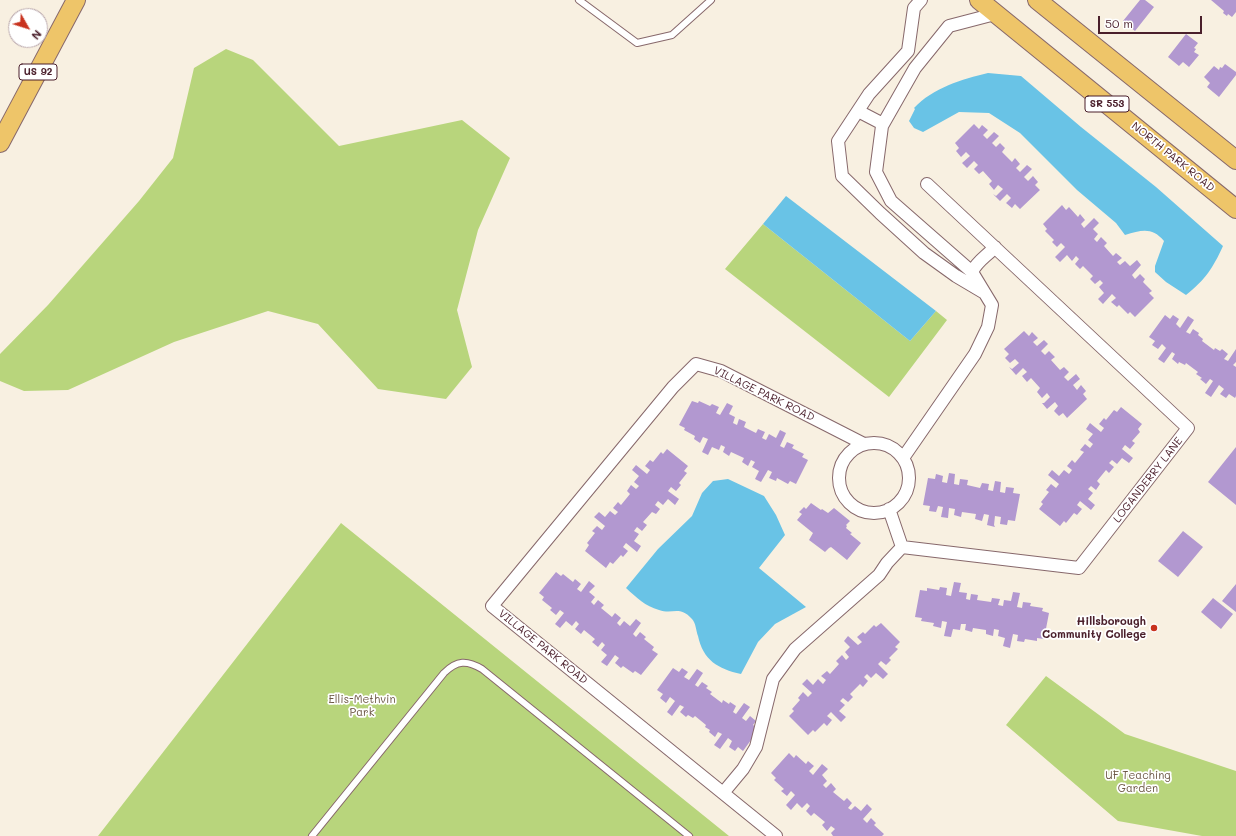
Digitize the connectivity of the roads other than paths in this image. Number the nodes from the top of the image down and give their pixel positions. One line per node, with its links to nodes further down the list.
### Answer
1 (76, 0): 12 (main road, US 92)
2 (579, 0): 3 (lane)
3 (710, 0)
4 (920, 0): 8 (street)
5 (979, 0): 7 (main road, NORTH PARK ROAD / SR 553)
6 (1037, 0): 13 (main road)
7 (996, 14): 9 (street); 17 (main road, NORTH PARK ROAD / SR 553)
8 (908, 51): 9 (street); 10 (street)
9 (921, 61): 11 (street)
10 (858, 111): 11 (street); 16 (street)
11 (884, 124): 15 (street)
12 (0, 143)
13 (1236, 160)
14 (927, 184): 18 (street, LOGANDERRY LANE)
15 (888, 195): 16 (street); 19 (street)
16 (875, 208): 20 (street)
17 (1236, 209)
18 (995, 247): 19 (street); 24 (street, LOGANDERRY LANE)
19 (972, 272): 20 (street)
20 (984, 292): 22 (street)
21 (864, 444): 22 (street, VILLAGE PARK ROAD); 23 (street); 25 (street, VILLAGE PARK ROAD)
22 (903, 458): 23 (street)
23 (889, 509): 24 (street)
24 (902, 547): 25 (street)
25 (723, 793): 28 (street)
26 (312, 836): 27 (lane)
27 (688, 836)
28 (776, 836)

